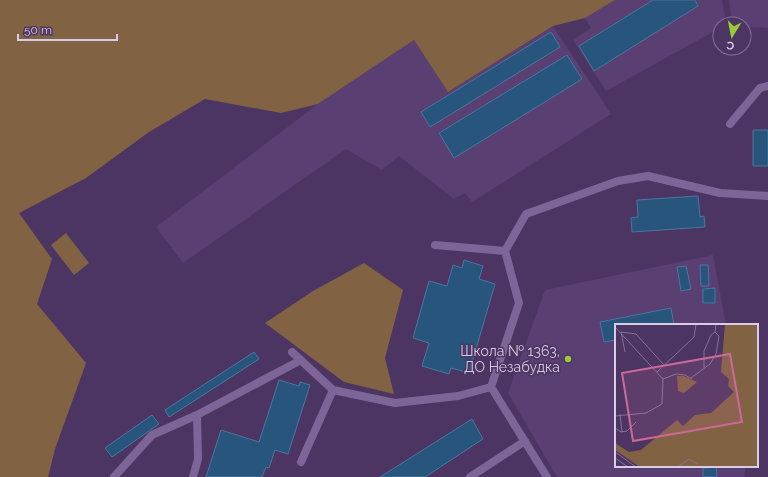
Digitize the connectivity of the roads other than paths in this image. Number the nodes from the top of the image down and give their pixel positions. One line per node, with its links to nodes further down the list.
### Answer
1 (768, 86): 2 (lane)
2 (730, 124)
3 (768, 196): 5 (lane)
4 (435, 245): 5 (lane)
5 (505, 250): 8 (lane)
6 (292, 352): 7 (lane)
7 (301, 360): 9 (lane); 10 (lane)
8 (491, 387): 9 (lane); 11 (lane)
9 (333, 390): 12 (lane)
10 (197, 415): 13 (lane); 14 (lane)
11 (525, 441): 15 (lane); 16 (lane)
12 (301, 462)
13 (114, 477)
14 (193, 477)
15 (470, 477)
16 (547, 477)

